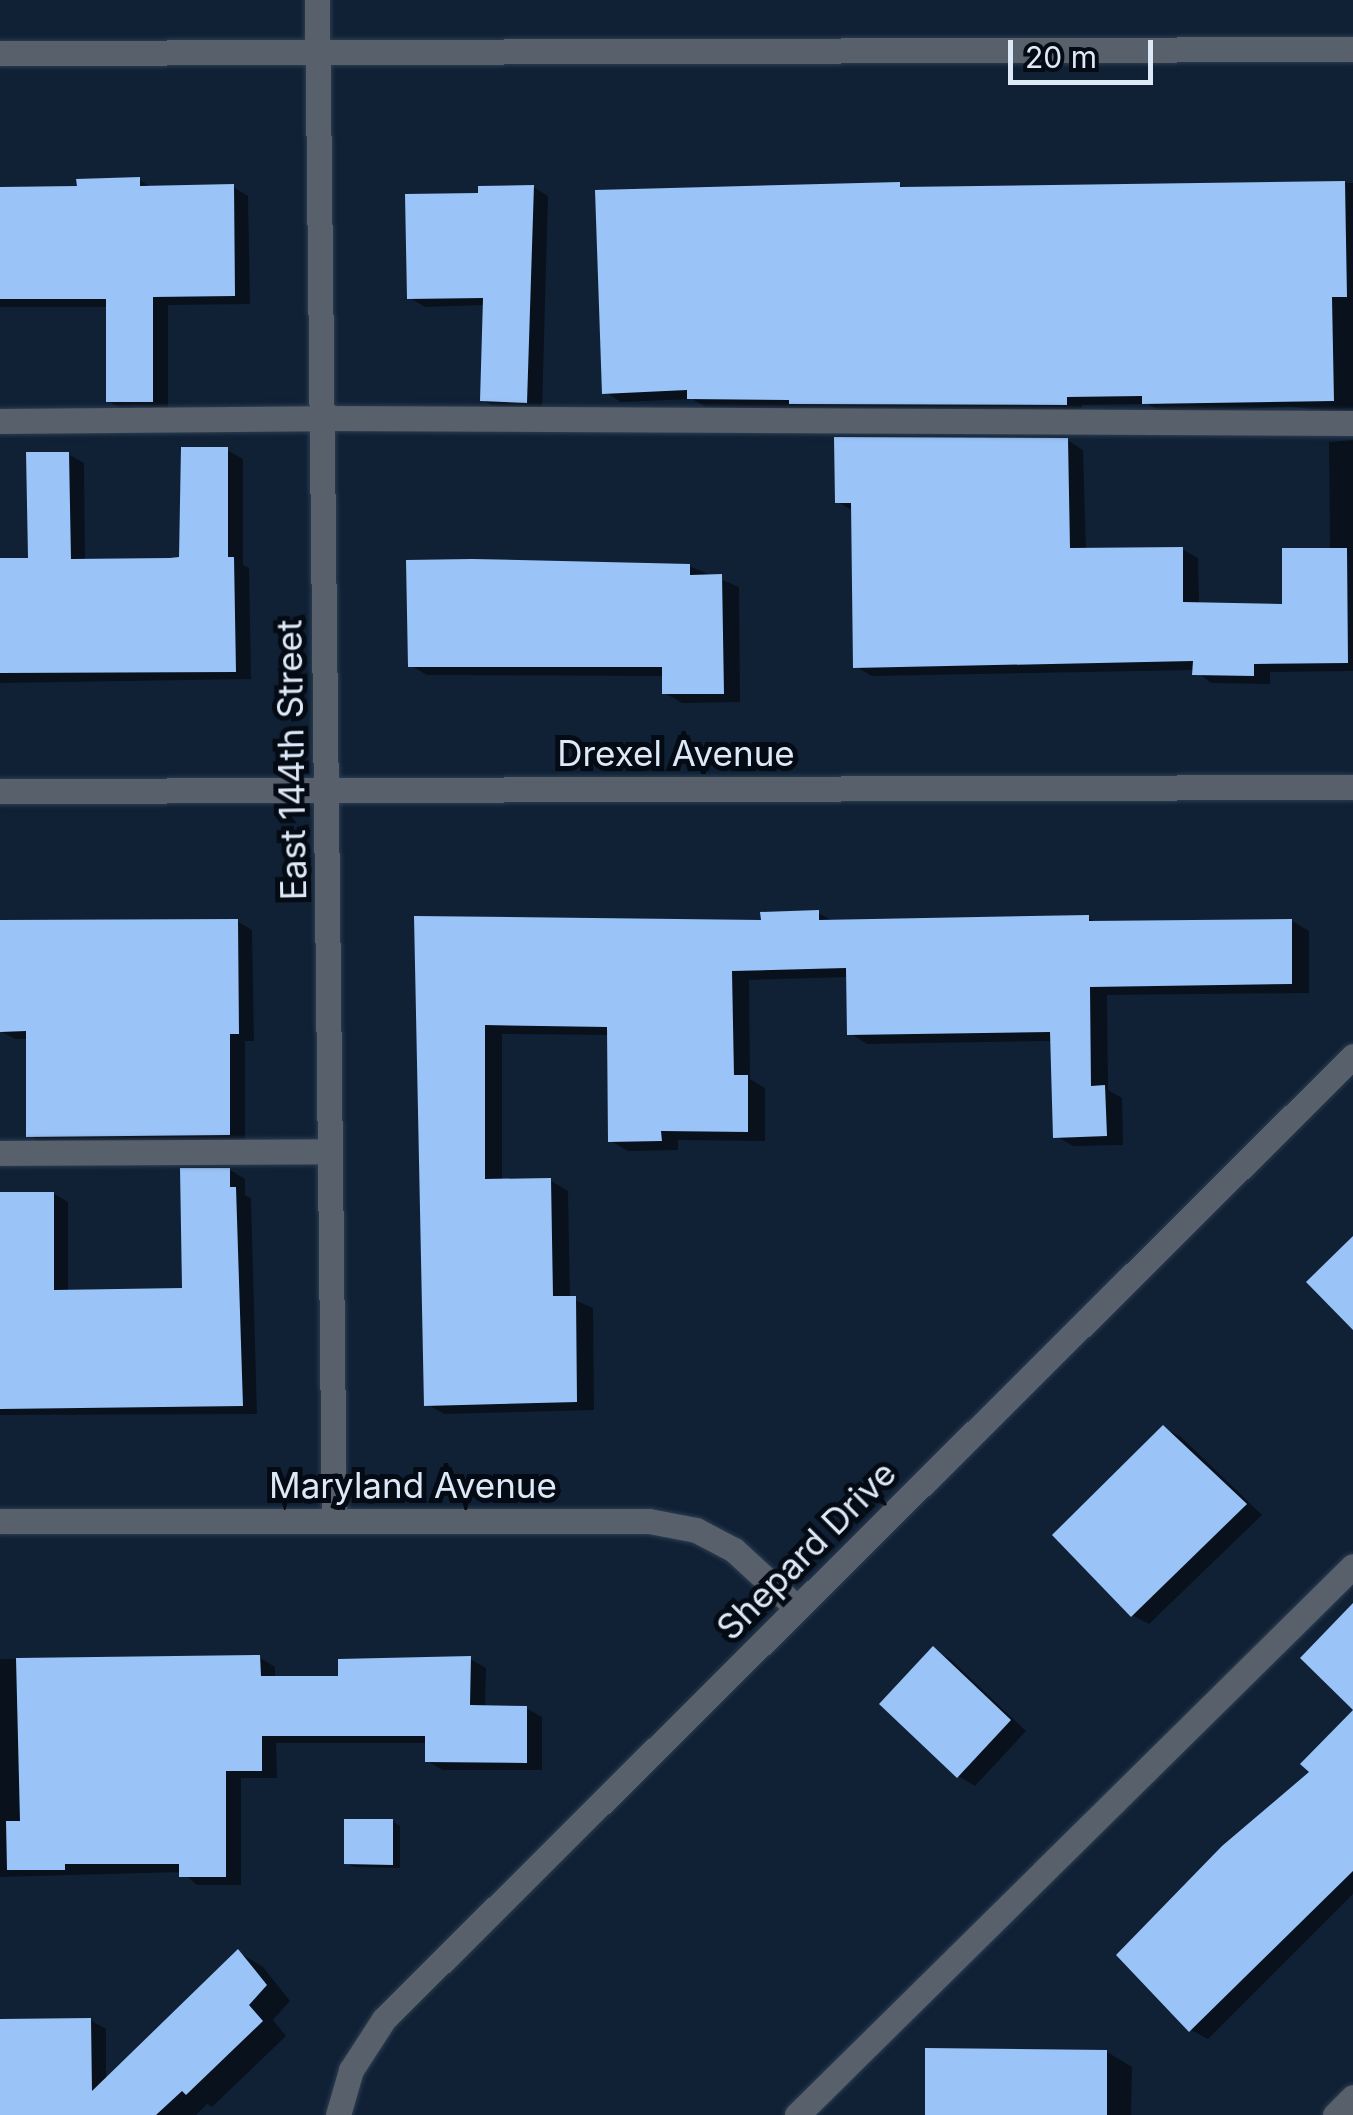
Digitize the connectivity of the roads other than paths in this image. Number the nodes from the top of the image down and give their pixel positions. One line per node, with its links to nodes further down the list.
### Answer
1 (317, 0): 3 (street, East 144th Street)
2 (1353, 48): 3 (street)
3 (318, 52): 4 (street); 5 (street, East 144th Street)
4 (0, 53)
5 (322, 418): 6 (street); 7 (street); 8 (street, East 144th Street)
6 (0, 421)
7 (1353, 423)
8 (326, 788): 9 (street, Drexel Avenue); 10 (street, Drexel Avenue); 12 (street, East 144th Street)
9 (1353, 788)
10 (0, 791)
11 (1353, 1056): 17 (street, Shepard Drive)
12 (330, 1151): 13 (street); 14 (street, East 144th Street)
13 (0, 1153)
14 (334, 1519): 15 (street, Maryland Avenue); 17 (street, Maryland Avenue)
15 (0, 1521)
16 (1353, 1566): 20 (street)
17 (797, 1608): 19 (street, Shepard Drive)
18 (1353, 2097): 21 (street)
19 (338, 2115)
20 (797, 2115)
21 (1335, 2115)

